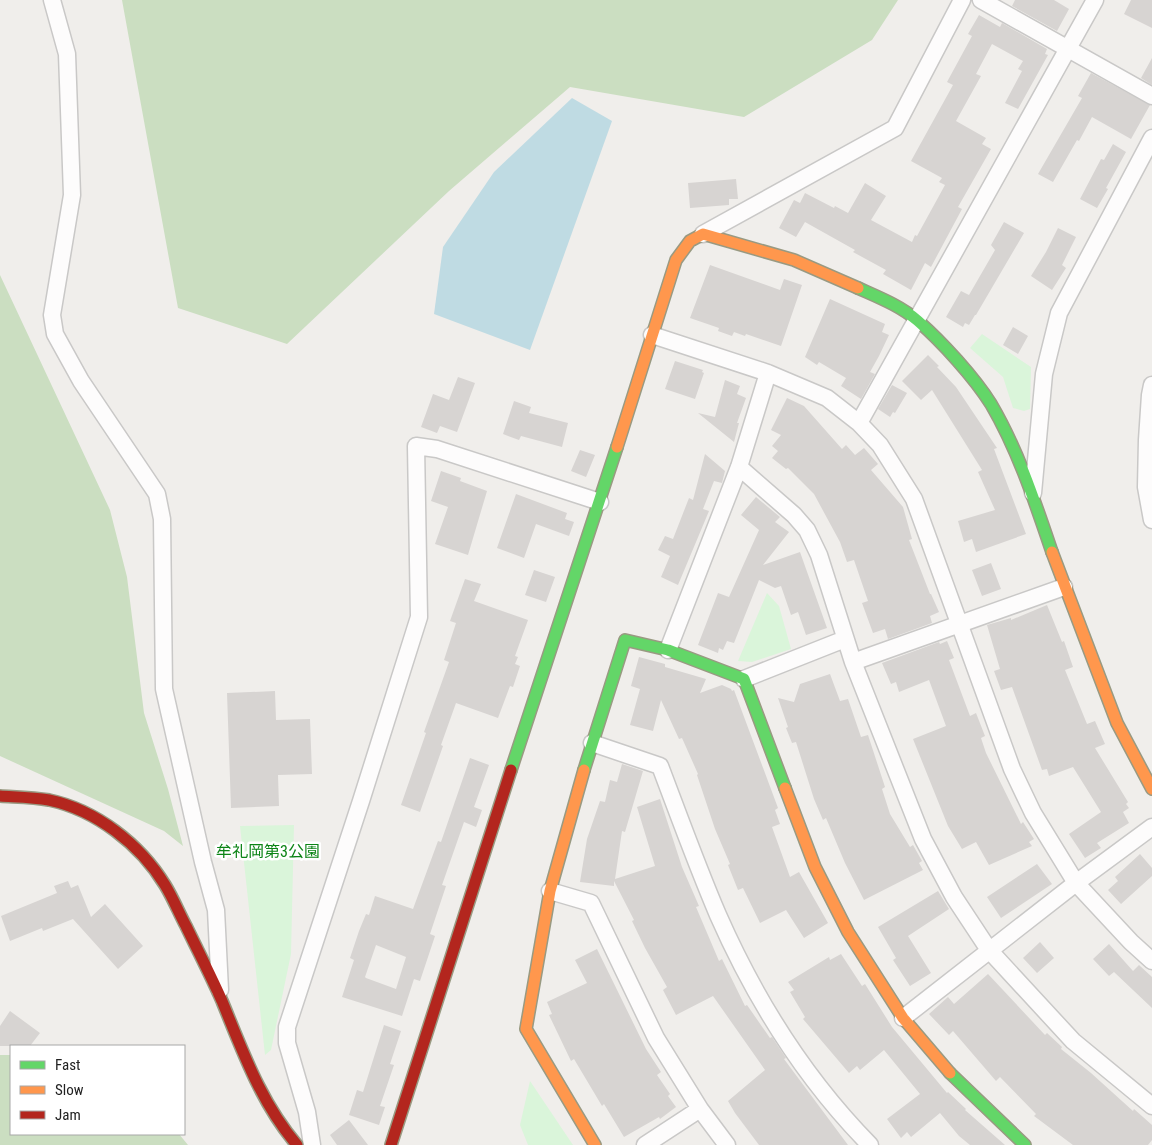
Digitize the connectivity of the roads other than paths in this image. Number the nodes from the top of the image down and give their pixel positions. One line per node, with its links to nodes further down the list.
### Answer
1 (52, 0): 32 (street)
2 (962, 0): 8 (street)
3 (981, 0): 5 (street)
4 (1096, 0): 5 (street)
5 (1067, 50): 6 (street); 9 (street)
6 (1152, 96)
7 (1152, 138): 15 (street)
8 (703, 234): 9 (street); 10 (street)
9 (917, 320): 13 (street); 15 (street)
10 (652, 335): 11 (street); 16 (street)
11 (768, 373): 13 (street); 14 (street)
12 (1152, 386): 17 (street)
13 (859, 424): 19 (street)
14 (739, 468): 20 (street); 21 (street)
15 (1033, 497): 18 (street)
16 (600, 502): 37 (street); 38 (street)
17 (1152, 520)
18 (1064, 587): 19 (street); 25 (street)
19 (959, 624): 22 (street); 28 (street)
20 (845, 639): 22 (street); 23 (street)
21 (668, 650): 23 (street); 24 (street)
22 (853, 662): 30 (street)
23 (744, 679): 33 (street)
24 (592, 742): 29 (street); 42 (street)
25 (1152, 788)
26 (0, 796): 32 (street)
27 (1152, 826): 28 (street)
28 (1076, 883): 30 (street); 31 (street)
29 (550, 891): 35 (street); 39 (street)
30 (989, 950): 33 (street); 34 (street)
31 (1152, 961)
32 (221, 1000): 36 (street)
33 (903, 1018): 43 (street)
34 (1152, 1106)
35 (700, 1109): 40 (street); 41 (street)
36 (297, 1145)
37 (312, 1145)
38 (391, 1145)
39 (595, 1145)
40 (645, 1145)
41 (728, 1145)
42 (870, 1145)
43 (1026, 1145)

